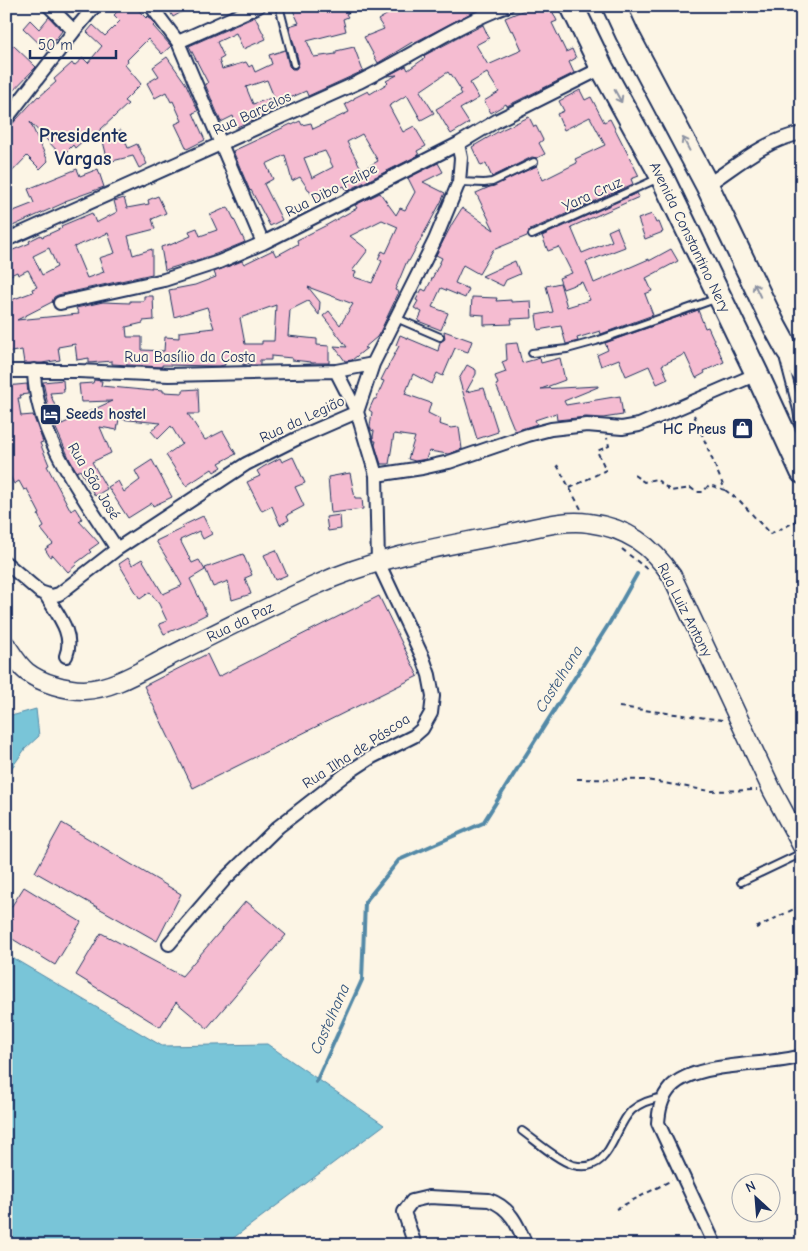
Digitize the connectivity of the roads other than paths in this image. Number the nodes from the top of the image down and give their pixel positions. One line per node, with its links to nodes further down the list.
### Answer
1 (49, 6): 9 (street)
2 (95, 6): 9 (street)
3 (151, 6): 10 (street)
4 (259, 6): 10 (street)
5 (279, 6): 11 (lane)
6 (507, 6): 16 (street, Rua Barcelos)
7 (572, 6): 12 (highway, Avenida Constantino Nery)
8 (614, 6): 20 (highway, one-way to 8)
9 (74, 31): 13 (street)
10 (178, 42): 16 (street)
11 (294, 64)
12 (602, 68): 15 (street, Rua Dibo Felipe); 18 (highway, Avenida Constantino Nery, one-way to 18)
13 (6, 119)
14 (802, 134): 20 (street)
15 (458, 144): 19 (street, Rua da Legião); 23 (street, Rua Dibo Felipe)
16 (221, 145): 22 (street, Rua Barcelos); 23 (street)
17 (534, 162): 19 (lane)
18 (662, 177): 21 (lane, Yara Cruz); 24 (highway, Avenida Constantino Nery)
19 (459, 182): 26 (street, Rua da Legião)
20 (707, 185): 27 (highway, one-way to 20)
21 (532, 235)
22 (6, 240)
23 (263, 243): 25 (street, Rua Dibo Felipe)
24 (719, 298): 30 (lane); 36 (highway, Avenida Constantino Nery)
25 (60, 303)
26 (396, 318): 28 (lane); 31 (street, Rua da Legião)
27 (772, 322): 29 (highway); 39 (lane)
28 (440, 338)
29 (794, 345): 35 (highway)
30 (532, 353)
31 (373, 364): 34 (street, Rua Basílio da Costa); 37 (street, Rua da Legião)
32 (34, 370): 33 (street, Rua Basílio da Costa); 34 (street, Rua Basílio da Costa); 42 (street, Rua São José)
33 (6, 371)
34 (336, 371): 37 (street, Rua Ilha de Páscoa)
35 (802, 371)
36 (757, 374): 38 (highway, Avenida Constantino Nery); 41 (street)
37 (357, 412): 41 (street, Rua Ilha de Páscoa); 42 (street, Rua da Legião)
38 (777, 418): 39 (lane); 40 (highway, Avenida Constantino Nery)
39 (802, 442)
40 (802, 472)
41 (376, 475): 43 (street, Rua Ilha de Páscoa)
42 (117, 549): 45 (street, Rua da Legião)
43 (378, 562): 46 (street, Rua da Paz); 48 (street, Rua Luiz Antony); 51 (street, Rua Ilha de Páscoa)
44 (6, 563): 45 (street)
45 (46, 595): 47 (street)
46 (6, 645)
47 (66, 656)
48 (802, 846)
49 (802, 853): 50 (lane)
50 (741, 882)
51 (169, 944)
52 (802, 1056): 53 (street)
53 (664, 1096): 54 (lane); 57 (street)
54 (522, 1132)
55 (415, 1245): 56 (street)
56 (526, 1245)
57 (715, 1245)

